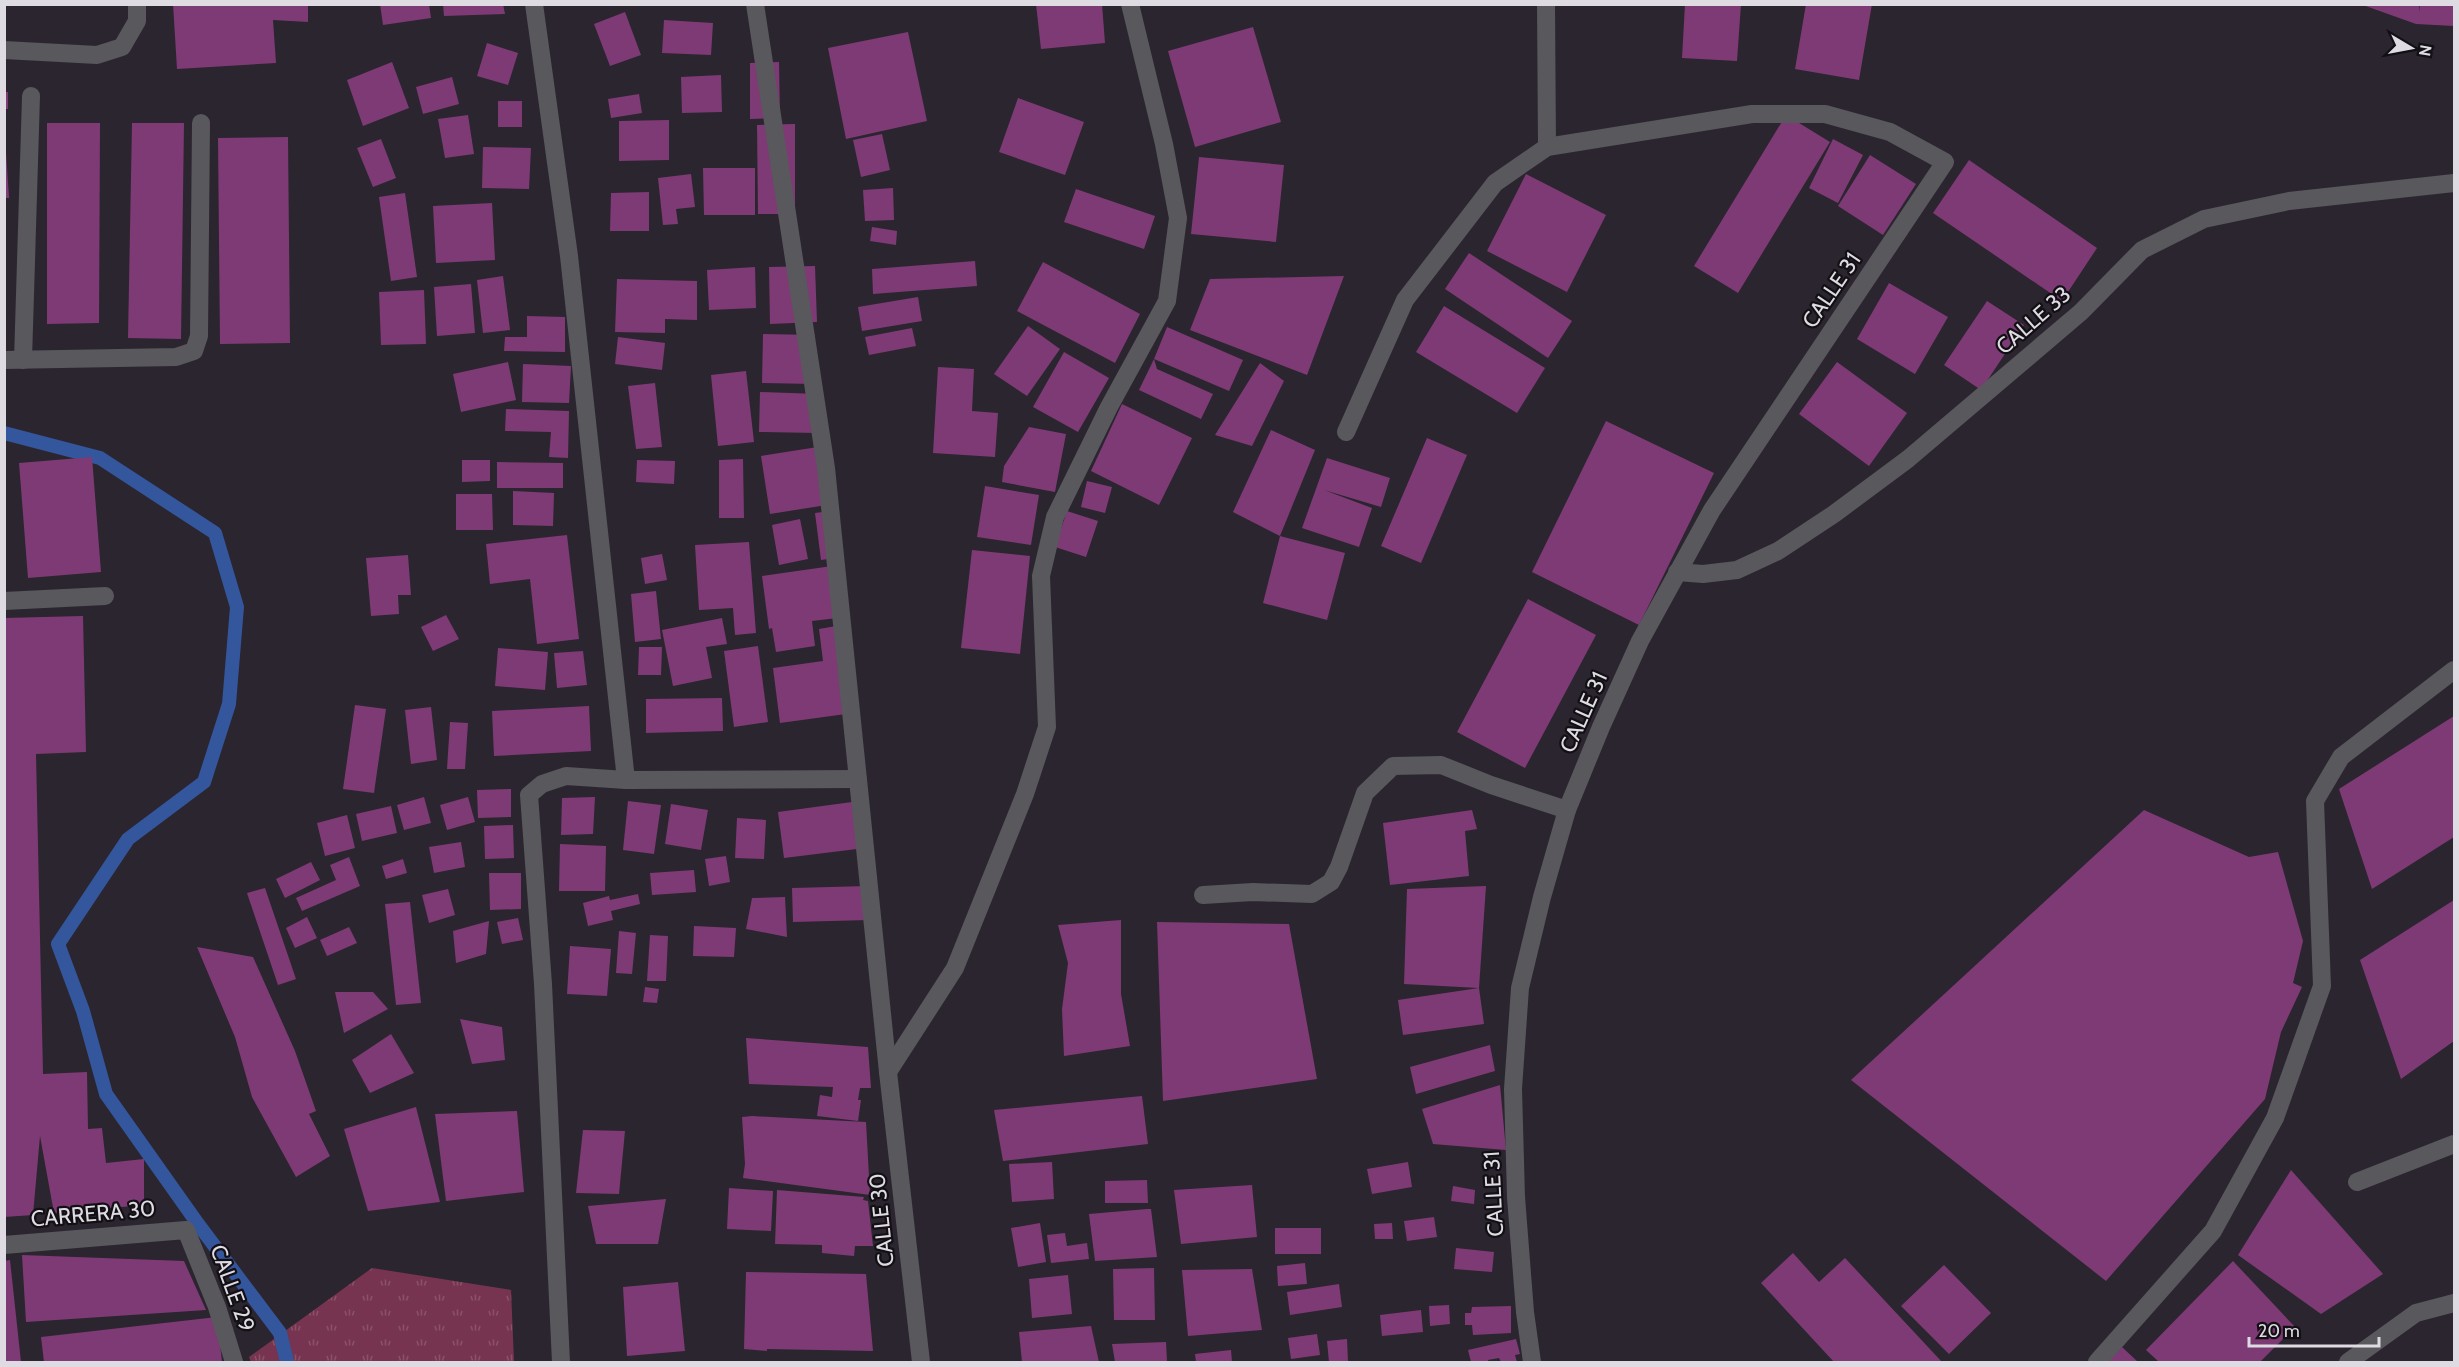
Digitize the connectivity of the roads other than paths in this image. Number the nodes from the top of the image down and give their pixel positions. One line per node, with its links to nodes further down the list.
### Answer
1 (137, 4): 6 (street)
2 (534, 4): 18 (street)
3 (755, 4): 19 (street, CALLE 30)
4 (1130, 4): 22 (street)
5 (1546, 4): 9 (street)
6 (4, 50)
7 (31, 96): 12 (street)
8 (201, 123): 12 (street)
9 (1547, 147): 13 (street); 14 (street, CALLE 31)
10 (2454, 183): 14 (street, CALLE 33)
11 (4, 360): 12 (street)
12 (24, 360)
13 (1346, 432)
14 (1677, 572): 20 (street, CALLE 31)
15 (105, 596): 16 (street)
16 (4, 601)
17 (2454, 670): 32 (street)
18 (626, 780): 19 (street); 29 (street)
19 (858, 780): 22 (street, CALLE 30)
20 (1567, 810): 21 (street); 31 (street, CALLE 31)
21 (1203, 895)
22 (888, 1072): 30 (street, CALLE 30)
23 (2454, 1144): 24 (street)
24 (2356, 1182)
25 (186, 1230): 26 (street, CARRERA 30); 28 (street, CALLE 29)
26 (4, 1245)
27 (2454, 1303): 33 (street)
28 (234, 1362)
29 (561, 1362)
30 (921, 1362)
31 (1532, 1362)
32 (2097, 1362)
33 (2349, 1362)

